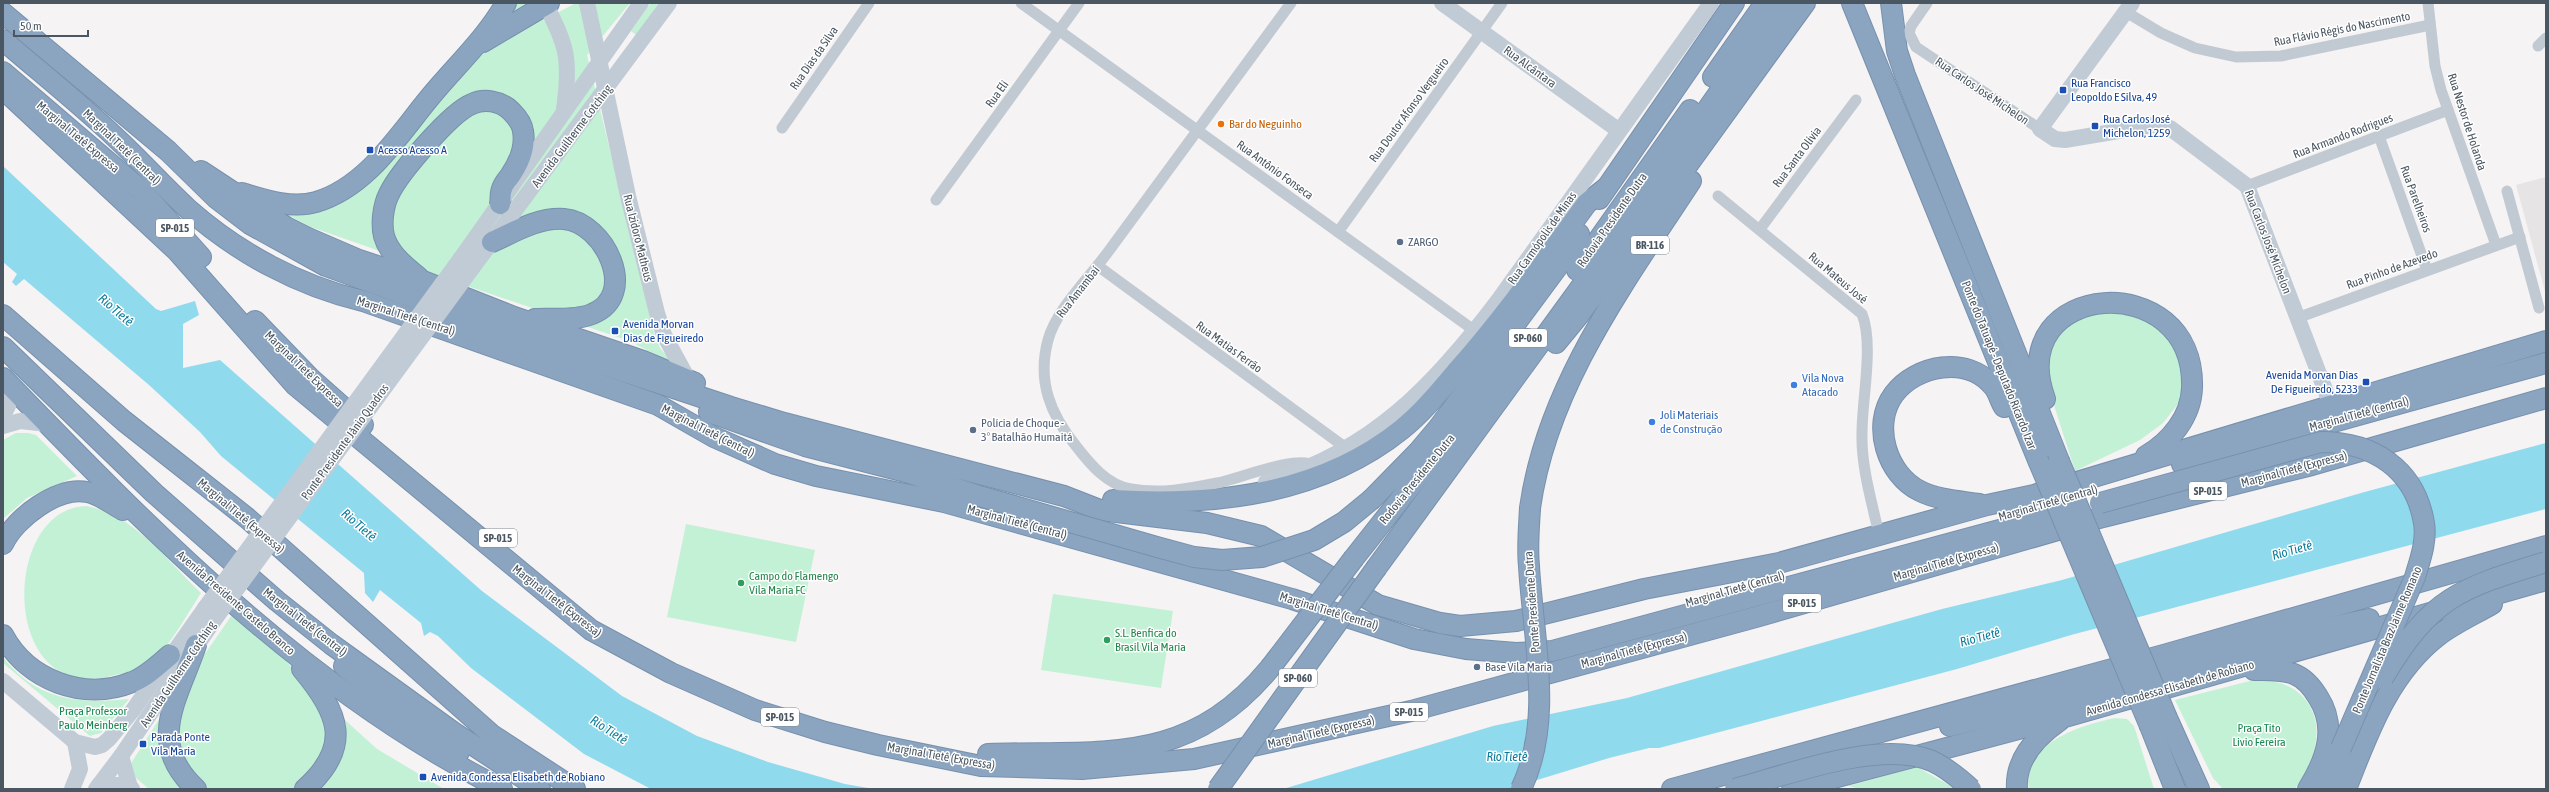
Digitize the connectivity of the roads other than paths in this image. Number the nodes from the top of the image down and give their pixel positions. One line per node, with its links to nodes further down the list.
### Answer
1 (506, 3): 28 (highway)
2 (588, 3): 30 (main road, Rua Izidoro Matheus)
3 (641, 3): 30 (main road, Avenida Guilherme Cotching)
4 (669, 3): 33 (main road, Avenida Guilherme Cotching)
5 (869, 3): 38 (street, Rua Dias da Silva)
6 (1021, 3): 25 (street, Rua Antônio Fonseca)
7 (1079, 3): 25 (street, Rua Eli)
8 (1291, 3): 40 (street, Rua Amambaí)
9 (1442, 3): 26 (main road, Rua Alcântara)
10 (1502, 3): 26 (street, Rua Doutor Afonso Vergueiro)
11 (1711, 3): 41 (main road, Rua Carmópolis de Minas)
12 (1734, 3): 45 (highway, Rodovia Presidente Dutra)
13 (1765, 3): 119 (highway, Rodovia Presidente Dutra / SP-060, bridge)
14 (1782, 3): 85 (highway, Rodovia Presidente Dutra / SP-060)
15 (1805, 3): 85 (highway)
16 (1814, 3): 130 (highway, Ponte Presidente Dutra / BR-116, bridge)
17 (1852, 3): 82 (highway, Ponte do Tatuapé - Deputado Ricardo Izar)
18 (1891, 3): 81 (highway, Ponte do Tatuapé - Deputado Ricardo Izar)
19 (1927, 3): 39 (street, Rua Carlos José Michelon)
20 (2428, 3): 24 (street, Rua Nestor de Holanda)
21 (547, 4): 28 (highway); 37 (main road)
22 (2129, 8): 24 (street, Rua Flávio Régis do Nascimento); 39 (main road)
23 (3, 13): 34 (highway)
24 (2430, 25): 36 (street, Rua Nestor de Holanda)
25 (1059, 30): 40 (street, Rua Antônio Fonseca); 50 (street, Rua Eli)
26 (1481, 32): 41 (main road, Rua Alcântara); 53 (street, Rua Doutor Afonso Vergueiro)
27 (3, 40): 61 (highway, Marginal Tietê (Central))
28 (473, 48): 46 (highway)
29 (3, 53): 47 (highway)
30 (598, 62): 33 (main road, Rua Izidoro Matheus); 37 (main road, Avenida Guilherme Cotching)
31 (3, 72): 47 (highway, Marginal Tietê Expressa / SP-015)
32 (3, 89): 108 (highway, Marginal Tietê (Expressa) / SP-015)
33 (605, 91): 55 (main road, Avenida Guilherme Cotching); 71 (main road, Rua Izidoro Matheus)
34 (103, 96): 43 (highway); 61 (highway)
35 (1856, 100): 52 (street, Rua Santa Olívia)
36 (2448, 110): 42 (street, Rua Armando Rodrigues); 56 (street, Rua Nestor de Holanda)
37 (564, 112): 51 (main road, Avenida Guilherme Cotching)
38 (782, 128)
39 (2040, 129): 44 (main road, Rua Carlos José Michelon)
40 (1197, 130): 53 (street, Rua Antônio Fonseca); 58 (street, Rua Amambaí)
41 (1618, 130): 66 (main road, Rua Carmópolis de Minas)
42 (2379, 136): 44 (street, Rua Armando Rodrigues); 59 (street, Rua Parelheiros)
43 (168, 151): 46 (highway); 68 (highway)
44 (2247, 186): 64 (main road, Rua Carlos José Michelon)
45 (1606, 188): 86 (highway, bridge); 88 (highway)
46 (229, 189): 60 (highway)
47 (141, 190): 108 (highway, Marginal Tietê Expressa / SP-015)
48 (2507, 191): 54 (street)
49 (1718, 196): 52 (street, Rua Mateus José)
50 (936, 200)
51 (500, 204): 57 (main road, Ponte Presidente Jânio Quadros); 60 (highway)
52 (1760, 229): 92 (street, Rua Mateus José)
53 (1338, 232): 66 (street, Rua Antônio Fonseca)
54 (2520, 237): 56 (street, Rua Pinho de Azevedo); 62 (street)
55 (492, 242): 57 (main road, Avenida Guilherme Cotching); 65 (highway)
56 (2496, 245): 59 (street, Rua Pinho de Azevedo)
57 (467, 263): 102 (main road, Ponte Presidente Jânio Quadros, bridge)
58 (1098, 266): 80 (street, Rua Matias Ferrão); 83 (street, Rua Amambaí)
59 (2427, 270): 64 (street, Rua Pinho de Azevedo)
60 (423, 281): 65 (highway)
61 (363, 301): 74 (highway, Marginal Tietê (Central))
62 (2539, 308)
63 (3, 315): 128 (highway, Marginal Tietê (Expressa))
64 (2297, 318): 75 (main road, Rua Carlos José Michelon)
65 (524, 320): 71 (highway)
66 (1475, 331): 80 (main road, Rua Carmópolis de Minas)
67 (2546, 341): 75 (highway)
68 (550, 346): 76 (highway); 86 (highway)
69 (3, 347): 105 (highway, Marginal Tietê (Central))
70 (2545, 363): 96 (highway, Marginal Tietê (Central))
71 (688, 379): 76 (highway)
72 (6, 381): 77 (main road); 78 (highway, Avenida Presidente Castelo Branco)
73 (2546, 398): 119 (highway, Marginal Tietê (Expressa) / SP-015)
74 (658, 405): 86 (highway); 107 (highway, Marginal Tietê (Central))
75 (2331, 405): 84 (highway)
76 (736, 408): 87 (highway)
77 (3, 416)
78 (48, 424): 79 (main road); 91 (highway, Avenida Presidente Castelo Branco)
79 (3, 426)
80 (1346, 448): 83 (main road)
81 (2058, 456): 84 (highway); 118 (highway, Ponte do Tatuapé - Deputado Ricardo Izar, bridge)
82 (2038, 460): 90 (highway); 120 (highway, Ponte do Tatuapé - Deputado Ricardo Izar, bridge)
83 (1313, 466): 88 (main road)
84 (2127, 466): 90 (highway)
85 (1451, 469): 129 (highway, Rodovia Presidente Dutra / SP-060, bridge)
86 (970, 494)
87 (1064, 496): 88 (highway); 100 (highway)
88 (1183, 502)
89 (2100, 503): 107 (highway, Marginal Tietê (Central)); 116 (highway, Ponte Jornalista Braz Jaime Romano, bridge)
90 (1987, 505): 92 (highway)
91 (134, 513): 93 (highway); 110 (highway, Avenida Presidente Castelo Branco)
92 (1879, 535): 100 (highway)
93 (3, 544)
94 (2546, 546): 97 (highway)
95 (2546, 562): 116 (highway, bridge)
96 (1812, 567): 100 (highway); 107 (highway, Marginal Tietê (Central))
97 (2471, 568): 104 (highway); 114 (highway)
98 (2546, 580): 99 (highway, Avenida Condessa Elisabeth de Robiano)
99 (2509, 591): 101 (highway, Avenida Condessa Elisabeth de Robiano); 142 (highway)
100 (1591, 602)
101 (2460, 605): 104 (highway); 111 (highway, Avenida Condessa Elisabeth de Robiano)
102 (211, 612): 106 (main road, Avenida Guilherme Cotching); 109 (main road, Ponte Presidente Jânio Quadros)
103 (3, 635): 109 (highway)
104 (2276, 639): 114 (highway)
105 (331, 644): 121 (highway); 127 (highway, Marginal Tietê (Central))
106 (196, 645): 117 (main road, Avenida Guilherme Cotching); 125 (highway)
107 (1551, 645)
108 (624, 646): 119 (highway, Marginal Tietê (Expressa) / SP-015)
109 (170, 655): 115 (main road, Avenida Guilherme Cotching)
110 (296, 655): 121 (highway, Avenida Presidente Castelo Branco); 126 (highway)
111 (2236, 669): 113 (highway, Avenida Condessa Elisabeth de Robiano); 140 (highway)
112 (3, 681): 115 (main road)
113 (2068, 716): 133 (highway, Avenida Condessa Elisabeth de Robiano); 135 (highway)
114 (1853, 739): 131 (highway)
115 (76, 742): 124 (main road)
116 (2341, 748): 141 (highway, Ponte Jornalista Braz Jaime Romano)
117 (121, 756): 122 (main road, Avenida Guilherme Cotching); 123 (main road)
118 (2186, 756): 138 (highway); 139 (highway)
119 (947, 758)
120 (2165, 764): 136 (highway); 137 (highway, Ponte do Tatuapé - Deputado Ricardo Izar)
121 (494, 785)
122 (97, 787): 123 (main road)
123 (131, 788)
124 (72, 789)
125 (196, 789)
126 (305, 789)
127 (540, 789)
128 (575, 789)
129 (1218, 789)
130 (1521, 789)
131 (1672, 789)
132 (1735, 789): 134 (highway, bridge)
133 (1792, 789)
134 (1971, 789)
135 (2017, 789)
136 (2166, 789)
137 (2175, 789)
138 (2199, 789)
139 (2212, 789)
140 (2308, 789)
141 (2327, 789)
142 (2346, 789)

